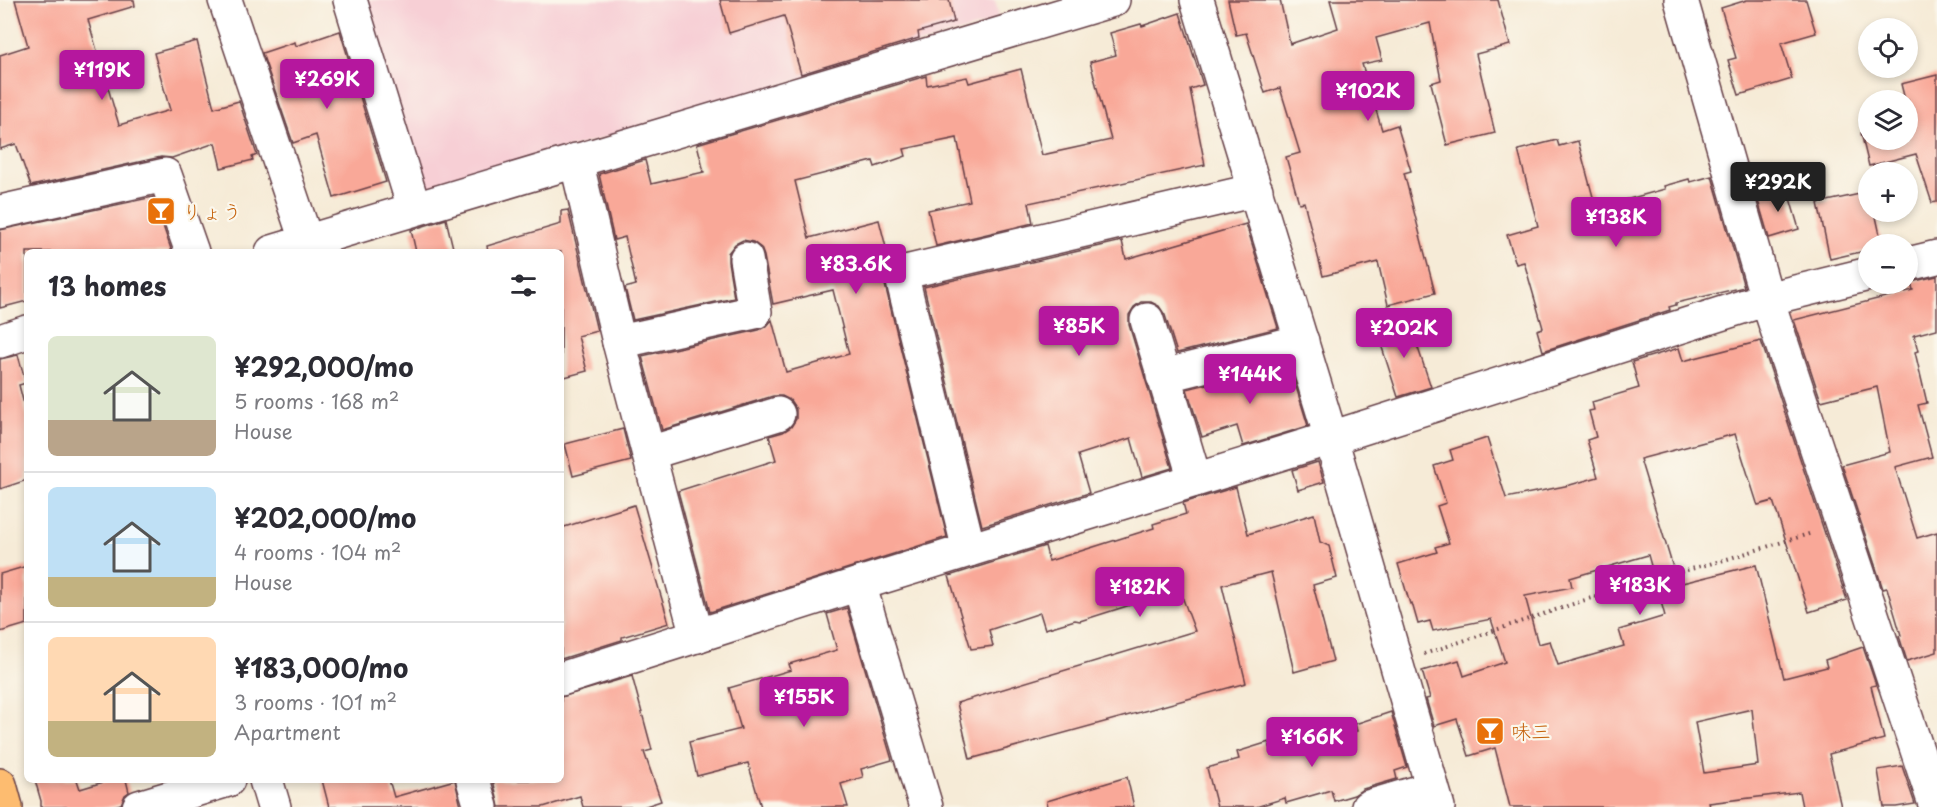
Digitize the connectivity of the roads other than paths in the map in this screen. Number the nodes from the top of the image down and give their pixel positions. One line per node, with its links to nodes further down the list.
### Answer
1 (225, 0): 11 (street)
2 (350, 0): 9 (street)
3 (1113, 0): 6 (street)
4 (1197, 0): 8 (street)
5 (1681, 0): 18 (street)
6 (1035, 11): 7 (street)
7 (576, 160): 9 (street); 23 (street)
8 (1256, 190): 22 (street); 29 (street)
9 (414, 208): 11 (street)
10 (0, 212): 12 (street)
11 (308, 246): 13 (street)
12 (191, 249)
13 (290, 249)
14 (1937, 257): 16 (street)
15 (746, 259): 23 (street)
16 (1918, 262)
17 (1858, 277): 18 (street)
18 (1767, 299): 26 (street); 44 (street)
19 (1147, 320): 24 (street)
20 (24, 333): 21 (street)
21 (0, 341)
22 (1302, 341): 24 (street); 26 (street)
23 (619, 342): 27 (street)
24 (1163, 376): 28 (street)
25 (778, 414): 27 (street)
26 (1331, 438): 28 (street); 37 (street)
27 (649, 453): 31 (street)
28 (1195, 480): 29 (street)
29 (969, 550): 30 (street)
30 (859, 584): 31 (street); 42 (street)
31 (697, 636): 32 (street)
32 (564, 678)
33 (218, 783): 39 (street)
34 (267, 783): 40 (street)
35 (474, 783): 41 (street)
36 (0, 784): 38 (highway)
37 (1435, 798): 43 (street)
38 (6, 807)
39 (139, 807)
40 (274, 807)
41 (481, 807)
42 (926, 807)
43 (1368, 807)
44 (1935, 807)

